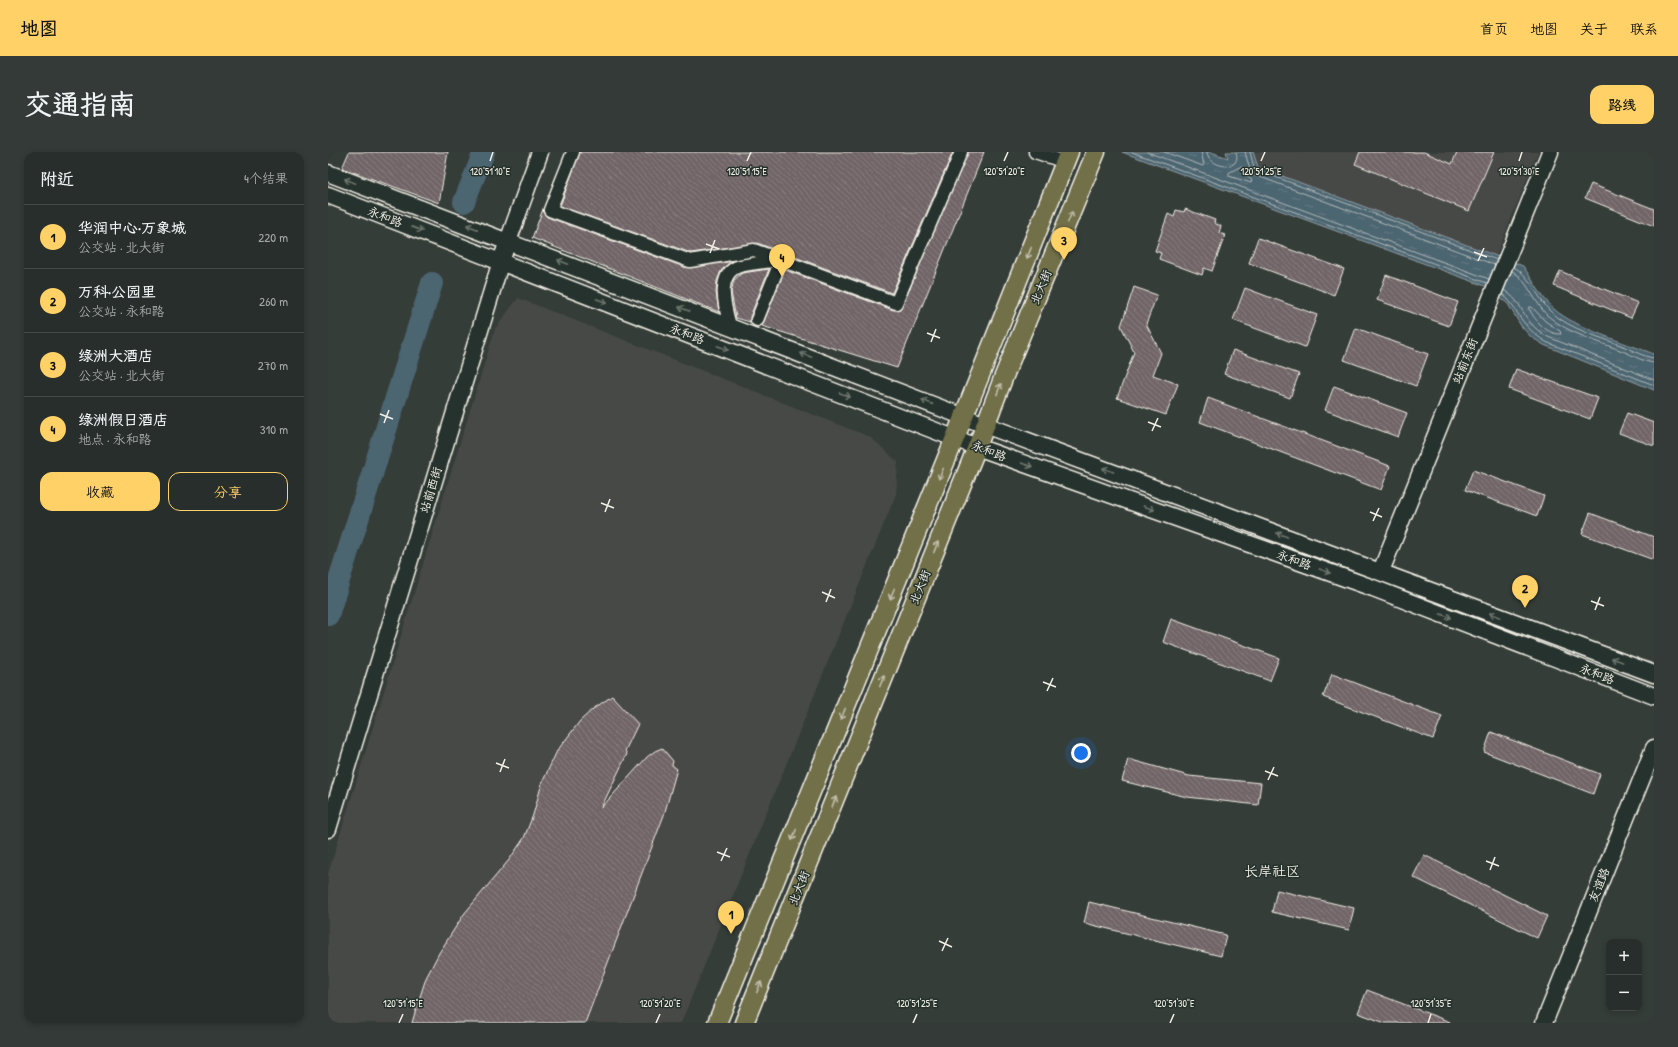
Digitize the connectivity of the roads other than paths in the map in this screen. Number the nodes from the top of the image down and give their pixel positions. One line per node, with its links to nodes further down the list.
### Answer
1 (540, 152): 10 (main road, 站前西街)
2 (573, 152): 11 (street)
3 (960, 152): 11 (street)
4 (1036, 152): 7 (street)
5 (1096, 152): 16 (main road, 北大街, one-way to 5)
6 (1550, 152): 19 (main road, 站前东街)
7 (1067, 157): 15 (main road, 北大街, one-way to 15)
8 (328, 172): 10 (main road, 永和路, one-way to 8)
9 (328, 195): 12 (main road, 永和路, one-way to 12)
10 (508, 241): 12 (main road, 站前西街); 14 (main road, 永和路, one-way to 10)
11 (781, 260): 13 (street); 14 (street)
12 (501, 261): 17 (main road, 永和路, one-way to 17); 23 (main road, 站前西街)
13 (756, 320)
14 (730, 326): 15 (main road, 永和路, one-way to 14)
15 (963, 416): 16 (main road, 永和路); 17 (main road, 北大街)
16 (985, 425): 18 (main road, 北大街); 19 (main road, 永和路, one-way to 16)
17 (955, 438): 18 (main road, 永和路); 24 (main road, 北大街, one-way to 24)
18 (977, 447): 21 (main road, 永和路, one-way to 21); 25 (main road, 北大街, one-way to 18)
19 (1381, 571): 20 (main road, 永和路, one-way to 19)
20 (1654, 674)
21 (1654, 696)
22 (1654, 748): 26 (main road, 友谊路)
23 (328, 829)
24 (717, 1023)
25 (744, 1023)
26 (1544, 1023)

